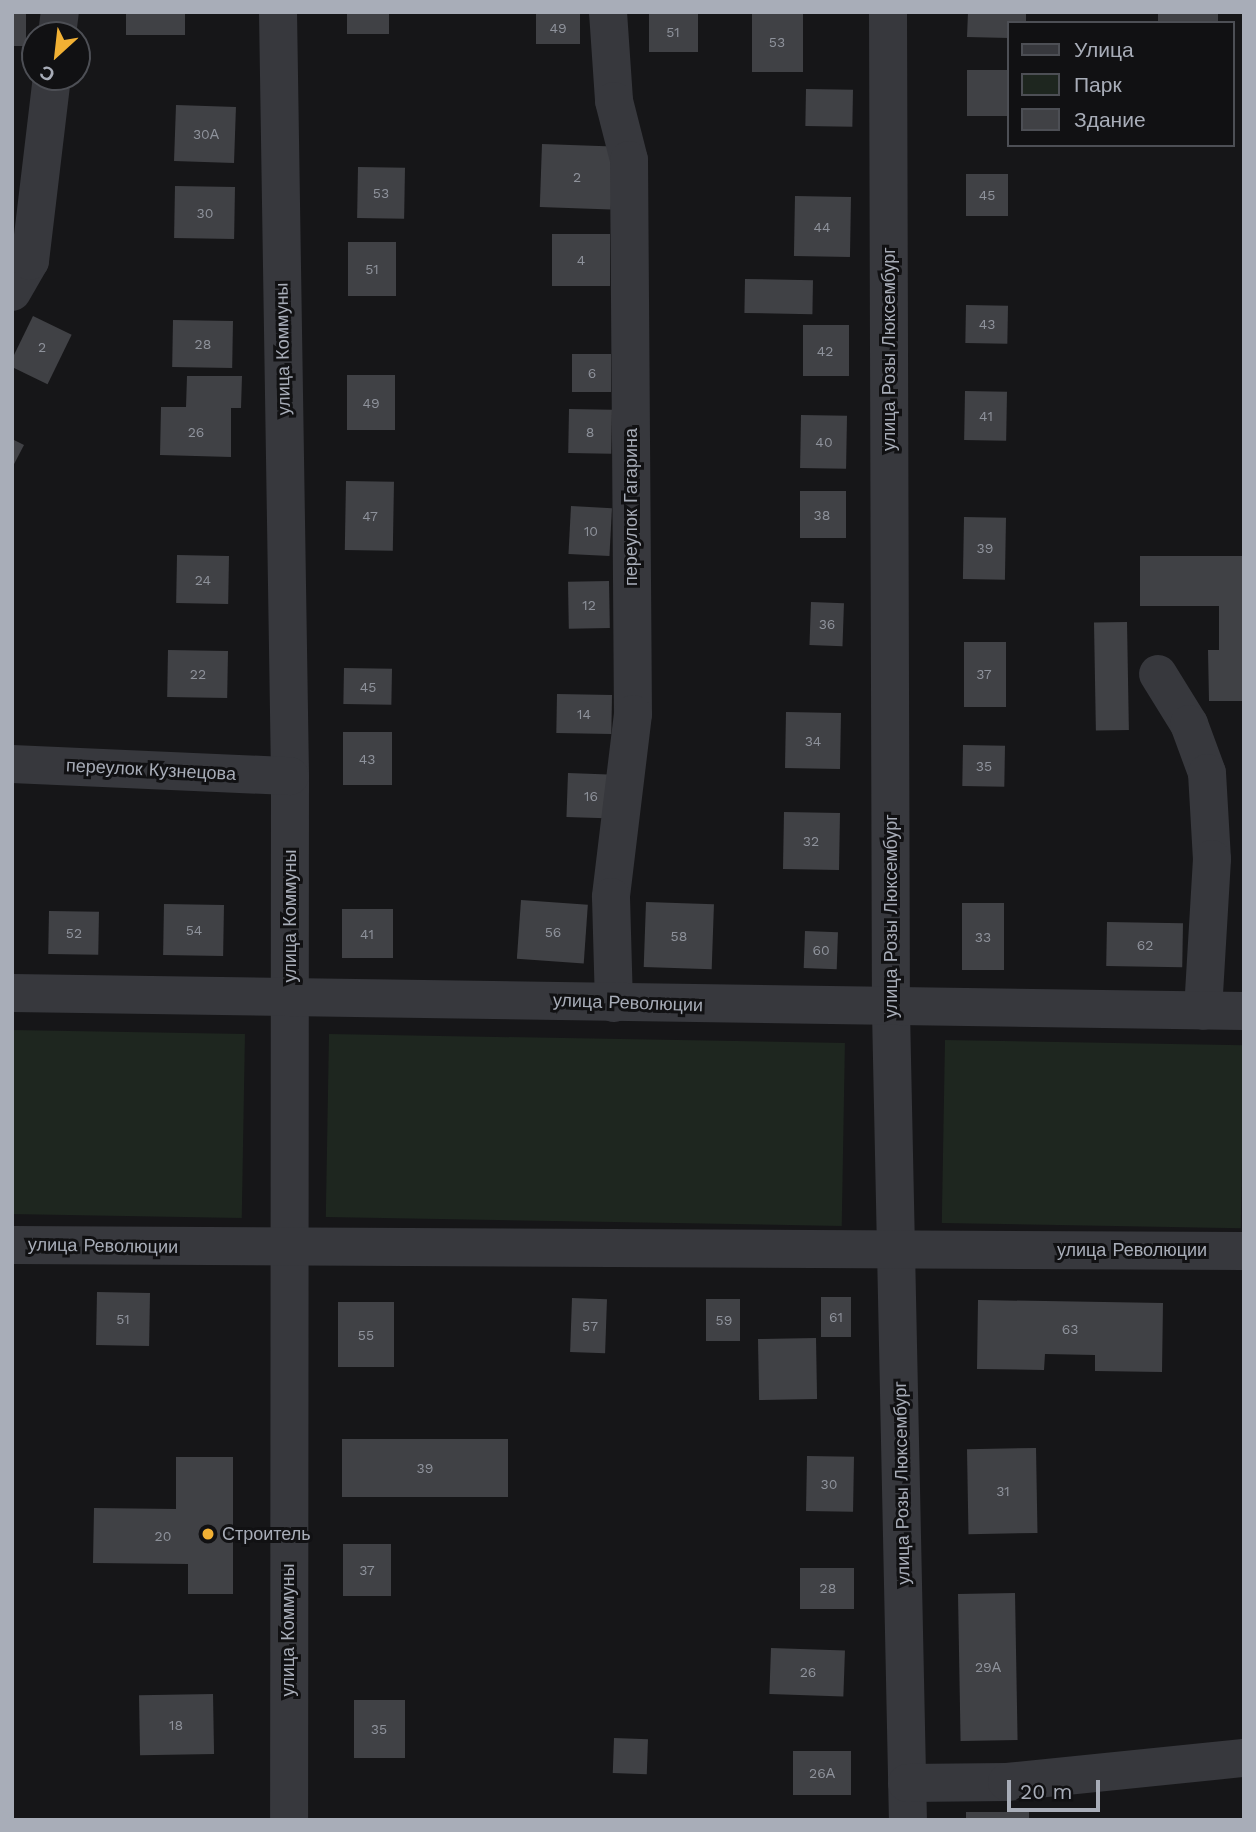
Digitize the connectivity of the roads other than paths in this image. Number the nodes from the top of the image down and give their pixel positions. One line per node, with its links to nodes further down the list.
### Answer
1 (278, 12): 8 (street, улица Коммуны)
2 (608, 12): 11 (street, переулок Гагарина)
3 (888, 12): 12 (street, улица Розы Люксембург)
4 (50, 91): 5 (street)
5 (12, 292)
6 (1158, 674): 13 (street)
7 (12, 764): 8 (street, переулок Кузнецова)
8 (290, 776): 10 (street, улица Коммуны)
9 (12, 993): 10 (street, улица Революции)
10 (290, 994): 11 (street, улица Революции); 16 (street, улица Коммуны)
11 (614, 1003): 12 (street, улица Революции)
12 (891, 1011): 13 (street, улица Революции); 17 (street, улица Розы Люксембург)
13 (1203, 1011): 14 (street, улица Революции)
14 (1244, 1011)
15 (12, 1245): 16 (street, улица Революции)
16 (286, 1248): 17 (street, улица Революции); 21 (street, улица Коммуны)
17 (898, 1248): 18 (street, улица Революции); 20 (street, улица Розы Люксембург)
18 (1244, 1251)
19 (1244, 1758): 20 (street)
20 (908, 1802)
21 (289, 1820)

